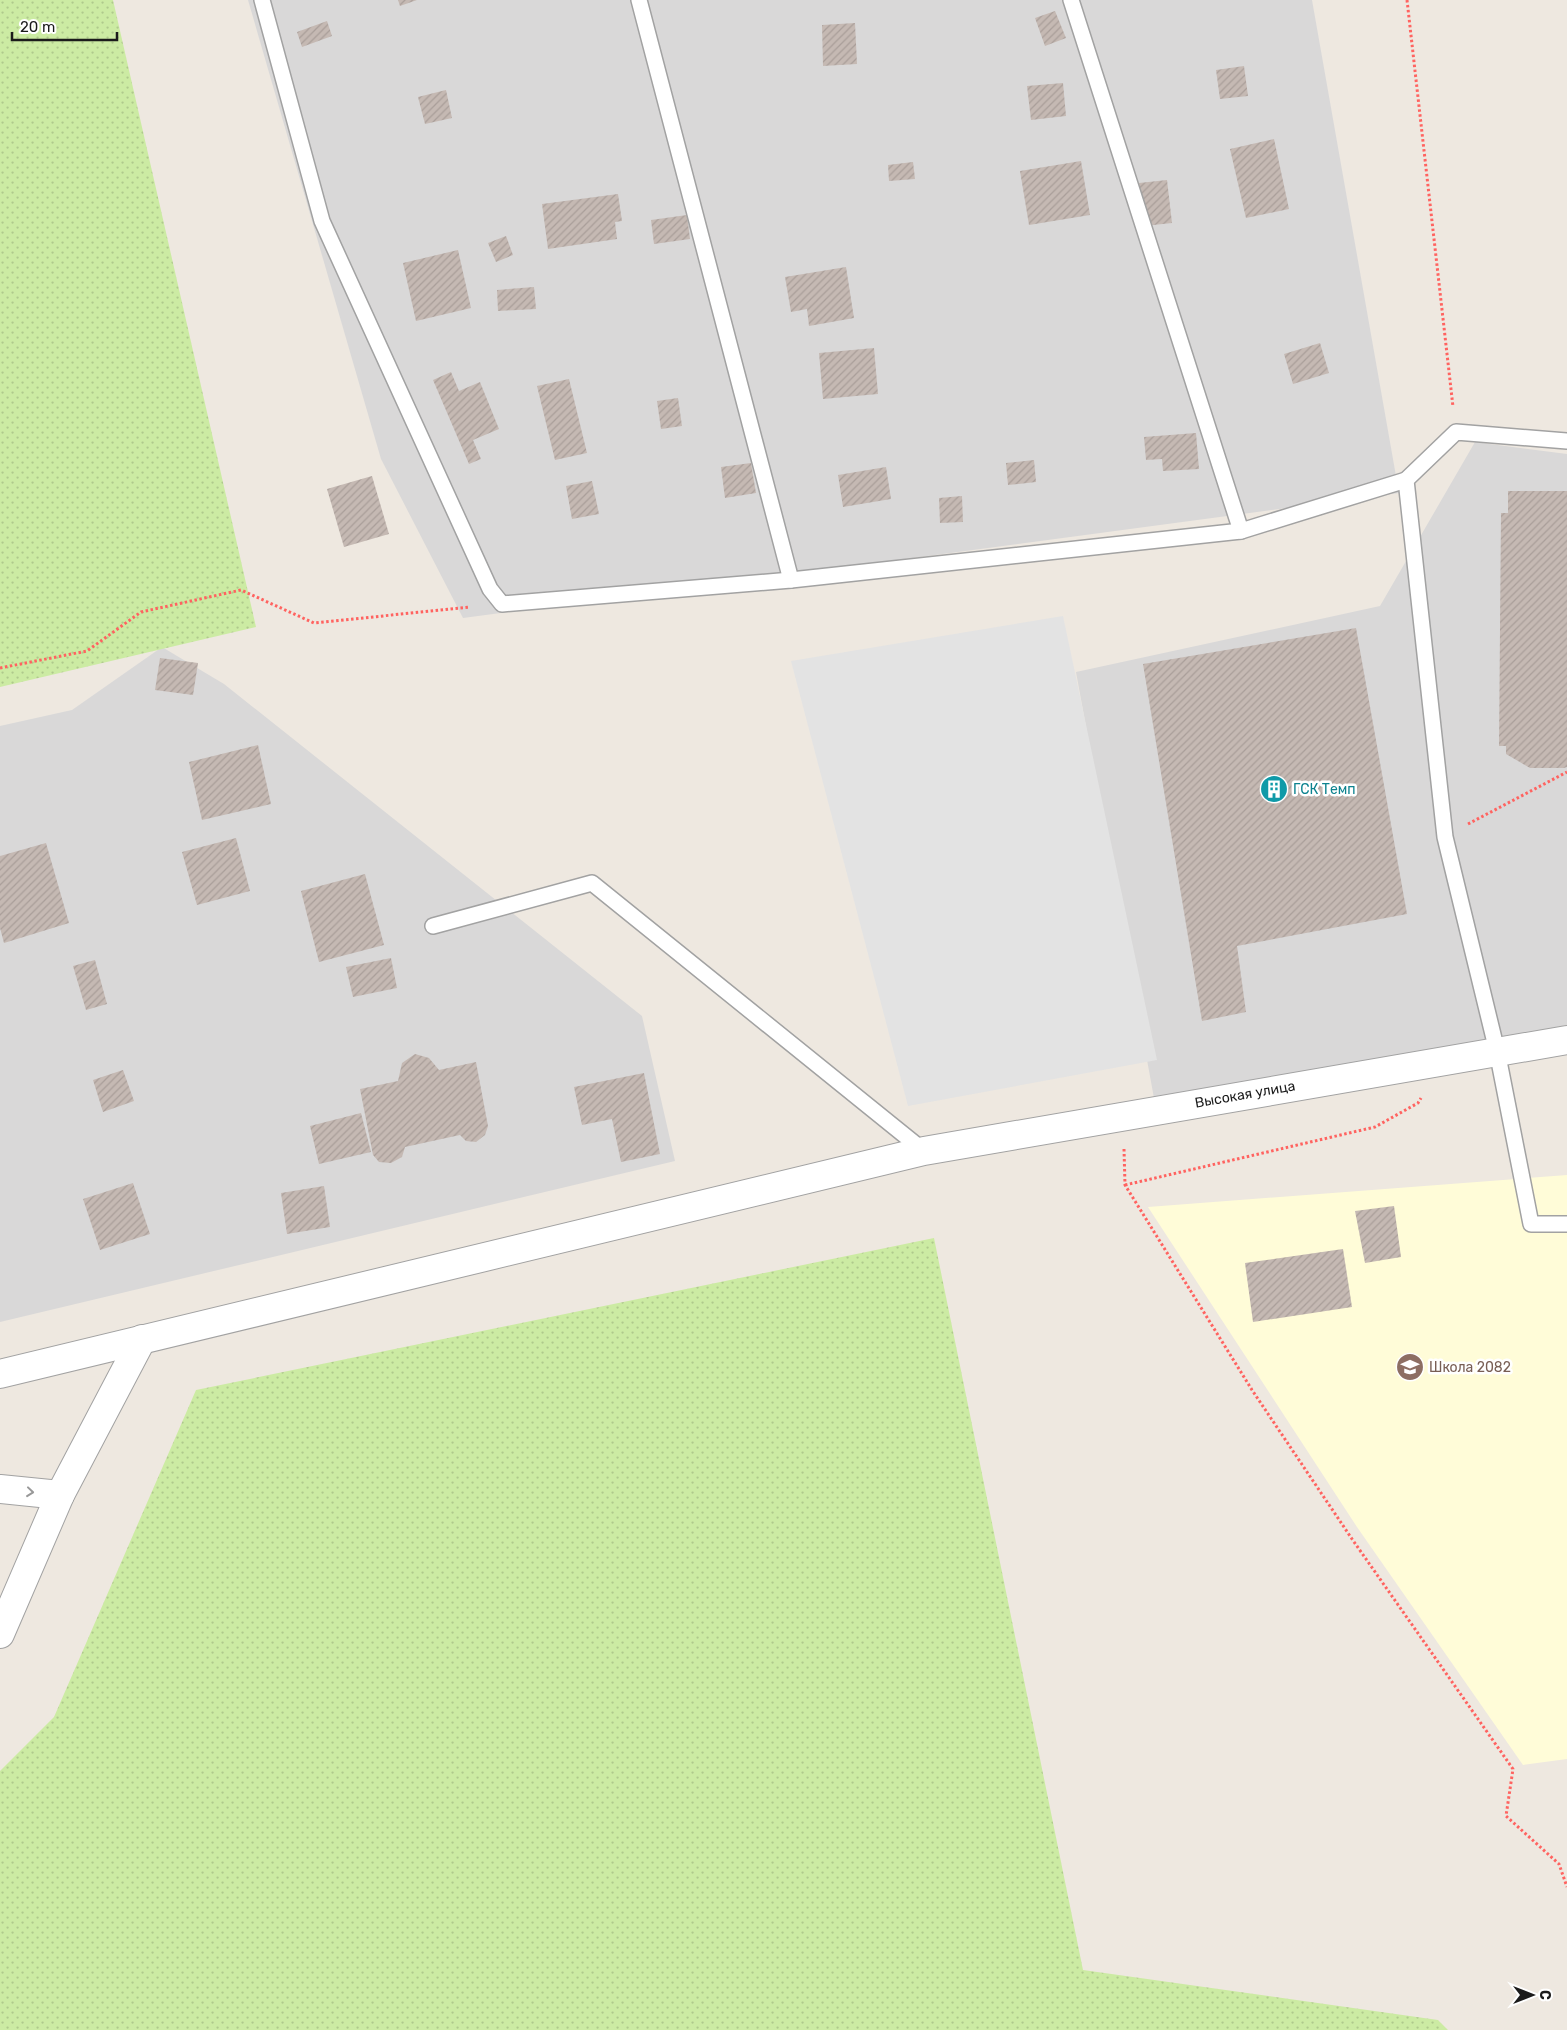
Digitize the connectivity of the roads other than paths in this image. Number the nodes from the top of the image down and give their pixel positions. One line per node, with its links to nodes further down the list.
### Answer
1 (262, 0): 7 (lane)
2 (639, 0): 7 (lane)
3 (1071, 0): 6 (lane)
4 (1567, 441): 5 (lane)
5 (1406, 480): 6 (lane); 10 (lane)
6 (1241, 531): 7 (lane)
7 (791, 580)
8 (433, 926): 11 (lane)
9 (1567, 1040): 10 (street, Высокая улица)
10 (1497, 1052): 11 (street, Высокая улица); 12 (lane)
11 (924, 1150): 13 (street, Высокая улица)
12 (1567, 1224)
13 (142, 1339): 14 (street, Высокая улица); 16 (street)
14 (0, 1374)
15 (0, 1489): 16 (street, one-way to 16)
16 (60, 1495): 17 (street)
17 (0, 1634)

